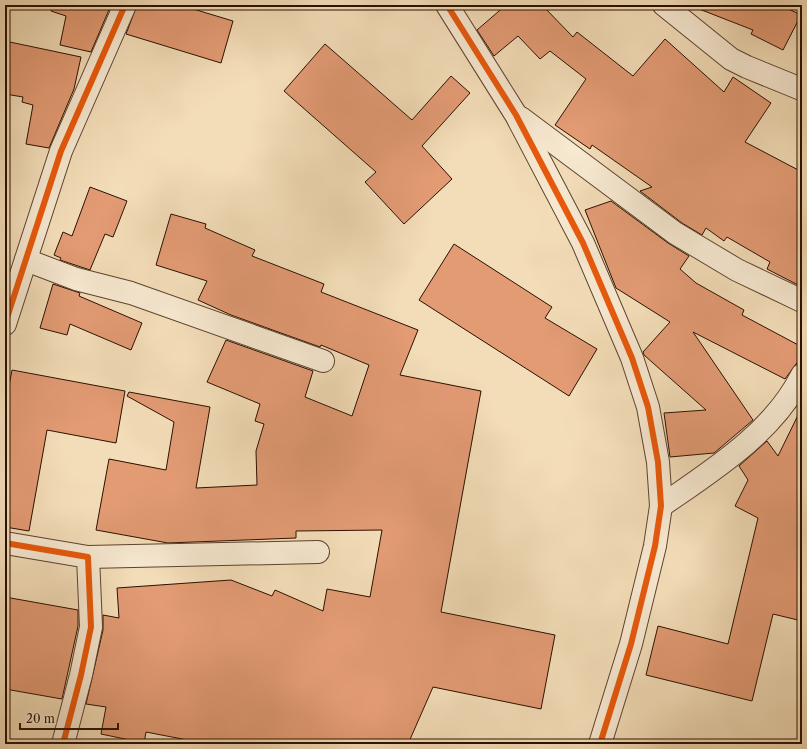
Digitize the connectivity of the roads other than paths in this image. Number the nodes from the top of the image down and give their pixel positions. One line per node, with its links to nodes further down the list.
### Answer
1 (125, 5): 6 (street)
2 (447, 5): 5 (street)
3 (664, 5): 4 (street)
4 (801, 89)
5 (516, 115): 7 (street); 11 (street)
6 (26, 260): 8 (street); 9 (street)
7 (802, 301)
8 (5, 324)
9 (323, 361)
10 (802, 375): 11 (street)
11 (661, 506): 16 (street)
12 (5, 543): 14 (street)
13 (318, 552): 14 (street)
14 (88, 556): 15 (street)
15 (63, 744)
16 (600, 744)

